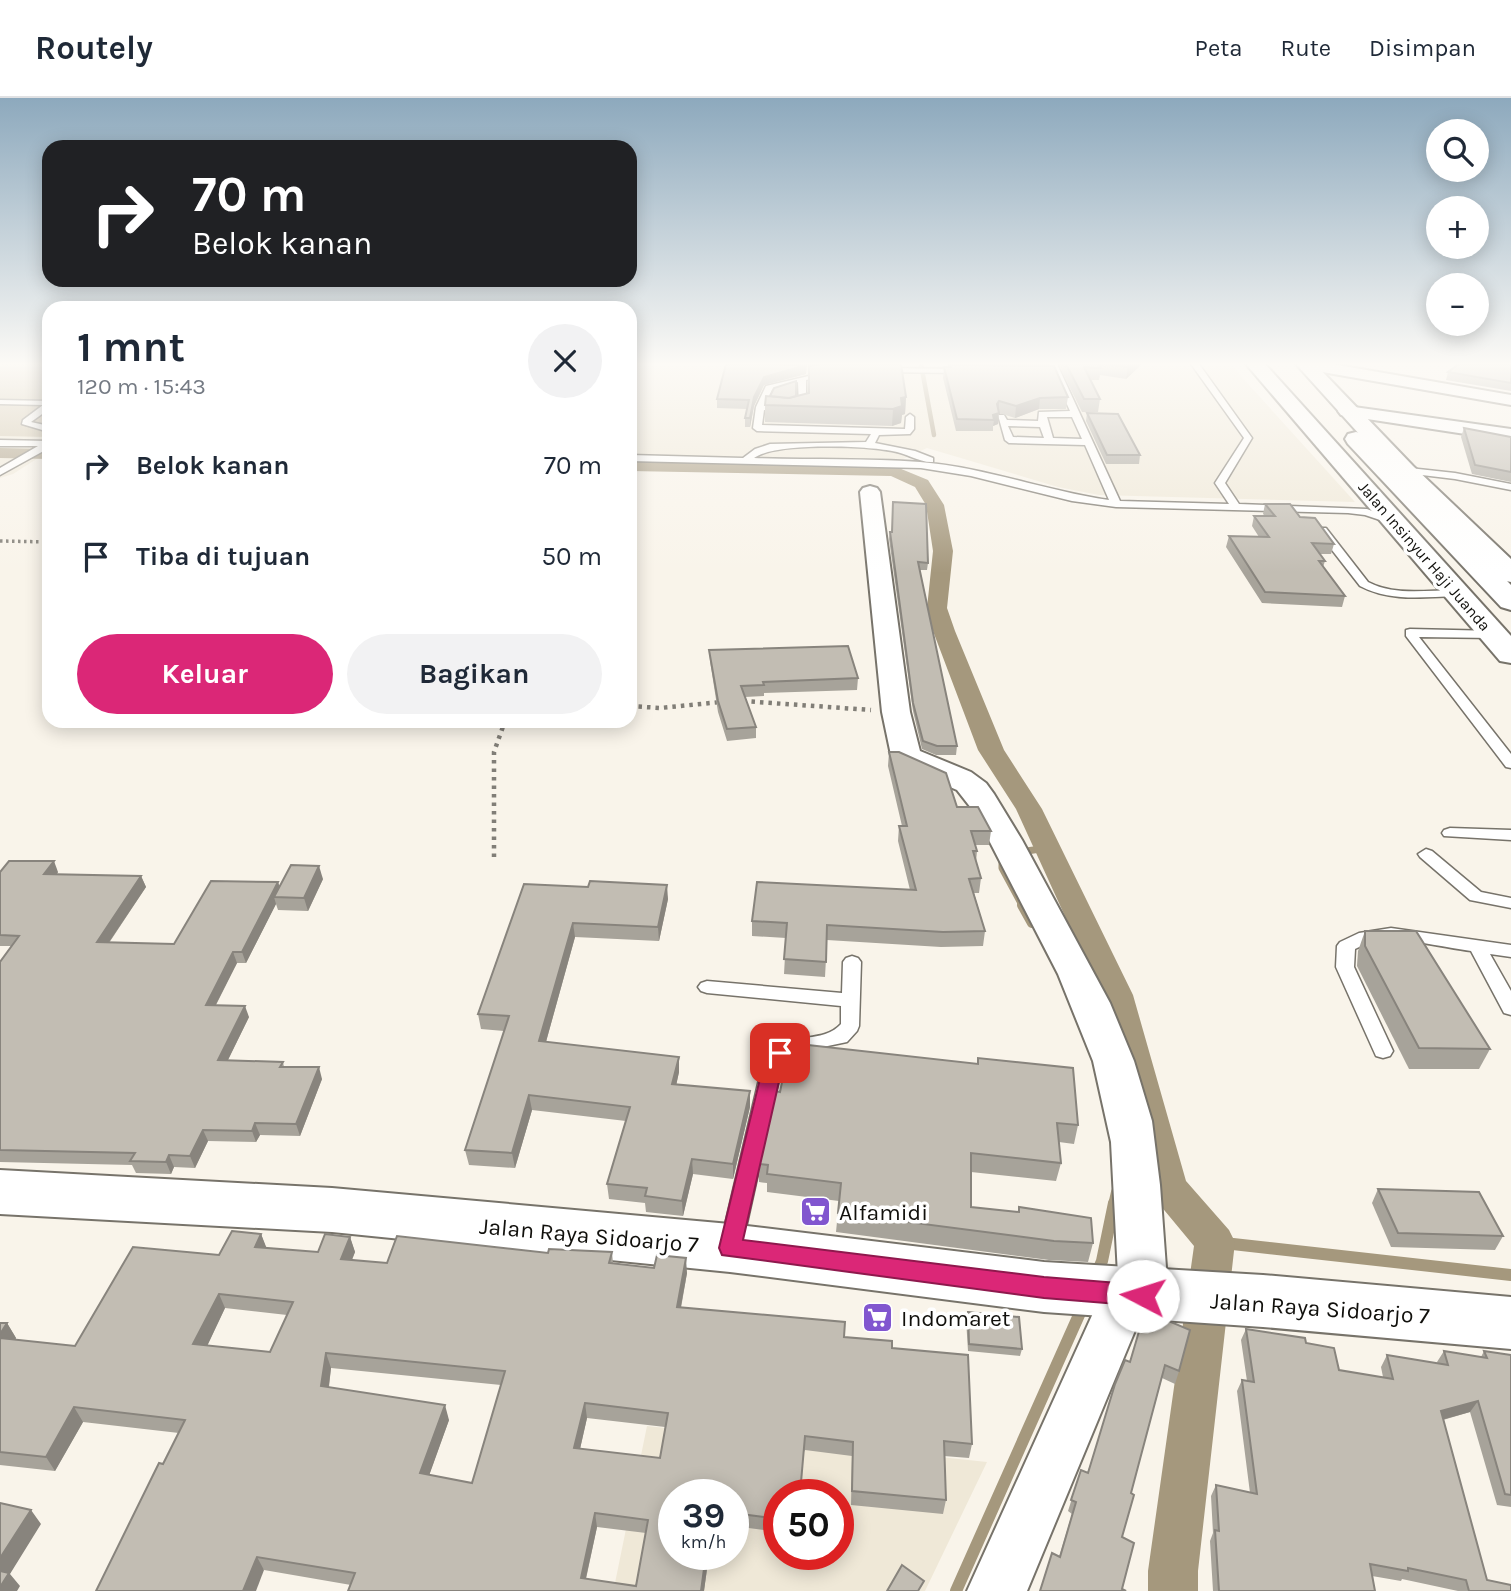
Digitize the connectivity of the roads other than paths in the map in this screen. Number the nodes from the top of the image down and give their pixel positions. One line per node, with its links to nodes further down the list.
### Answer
1 (875, 434): 13 (lane)
2 (1006, 434): 9 (lane)
3 (1047, 434): 9 (lane)
4 (1085, 434): 10 (lane)
5 (1245, 434): 24 (lane)
6 (1331, 434): 26 (main road, Jalan Insinyur Haji Juanda)
7 (1356, 434): 20 (main road, Jalan Insinyur Haji Juanda)
8 (1365, 434): 20 (main road, Jalan Insinyur Haji Juanda)
9 (1050, 442): 10 (lane)
10 (1089, 442): 23 (lane)
11 (0, 443): 12 (lane)
12 (42, 445)
13 (869, 446): 16 (lane); 17 (lane)
14 (42, 448): 19 (lane)
15 (637, 458): 16 (lane)
16 (746, 460): 18 (lane)
17 (930, 460): 18 (lane); 23 (lane)
18 (855, 461): 23 (lane)
19 (3, 469)
20 (1394, 469): 21 (lane); 27 (main road, Jalan Insinyur Haji Juanda); 29 (main road, Jalan Insinyur Haji Juanda)
21 (1511, 487)
22 (870, 492): 46 (street)
23 (1113, 498): 24 (lane)
24 (1232, 501): 25 (lane); 26 (lane)
25 (1305, 508): 26 (lane); 28 (lane)
26 (1386, 513): 28 (main road, Jalan Insinyur Haji Juanda)
27 (1511, 574)
28 (1456, 593): 30 (main road, Jalan Insinyur Haji Juanda)
29 (1511, 601)
30 (1493, 634): 31 (main road, Jalan Insinyur Haji Juanda); 32 (lane)
31 (1511, 654)
32 (1511, 764)
33 (1450, 833): 34 (lane)
34 (1511, 835)
35 (1426, 854): 36 (lane)
36 (1511, 903)
37 (1478, 948): 38 (lane); 42 (lane); 43 (lane)
38 (1511, 951)
39 (852, 962): 41 (lane)
40 (707, 988): 41 (lane)
41 (850, 1000): 45 (lane)
42 (1511, 1007)
43 (1383, 1051)
44 (0, 1192): 45 (main road, Jalan Raya Sidoarjo 7)
45 (730, 1248): 46 (main road, Jalan Raya Sidoarjo 7)
46 (1138, 1295): 47 (main road, Jalan Raya Sidoarjo 7); 48 (street)
47 (1511, 1324)
48 (997, 1591)

